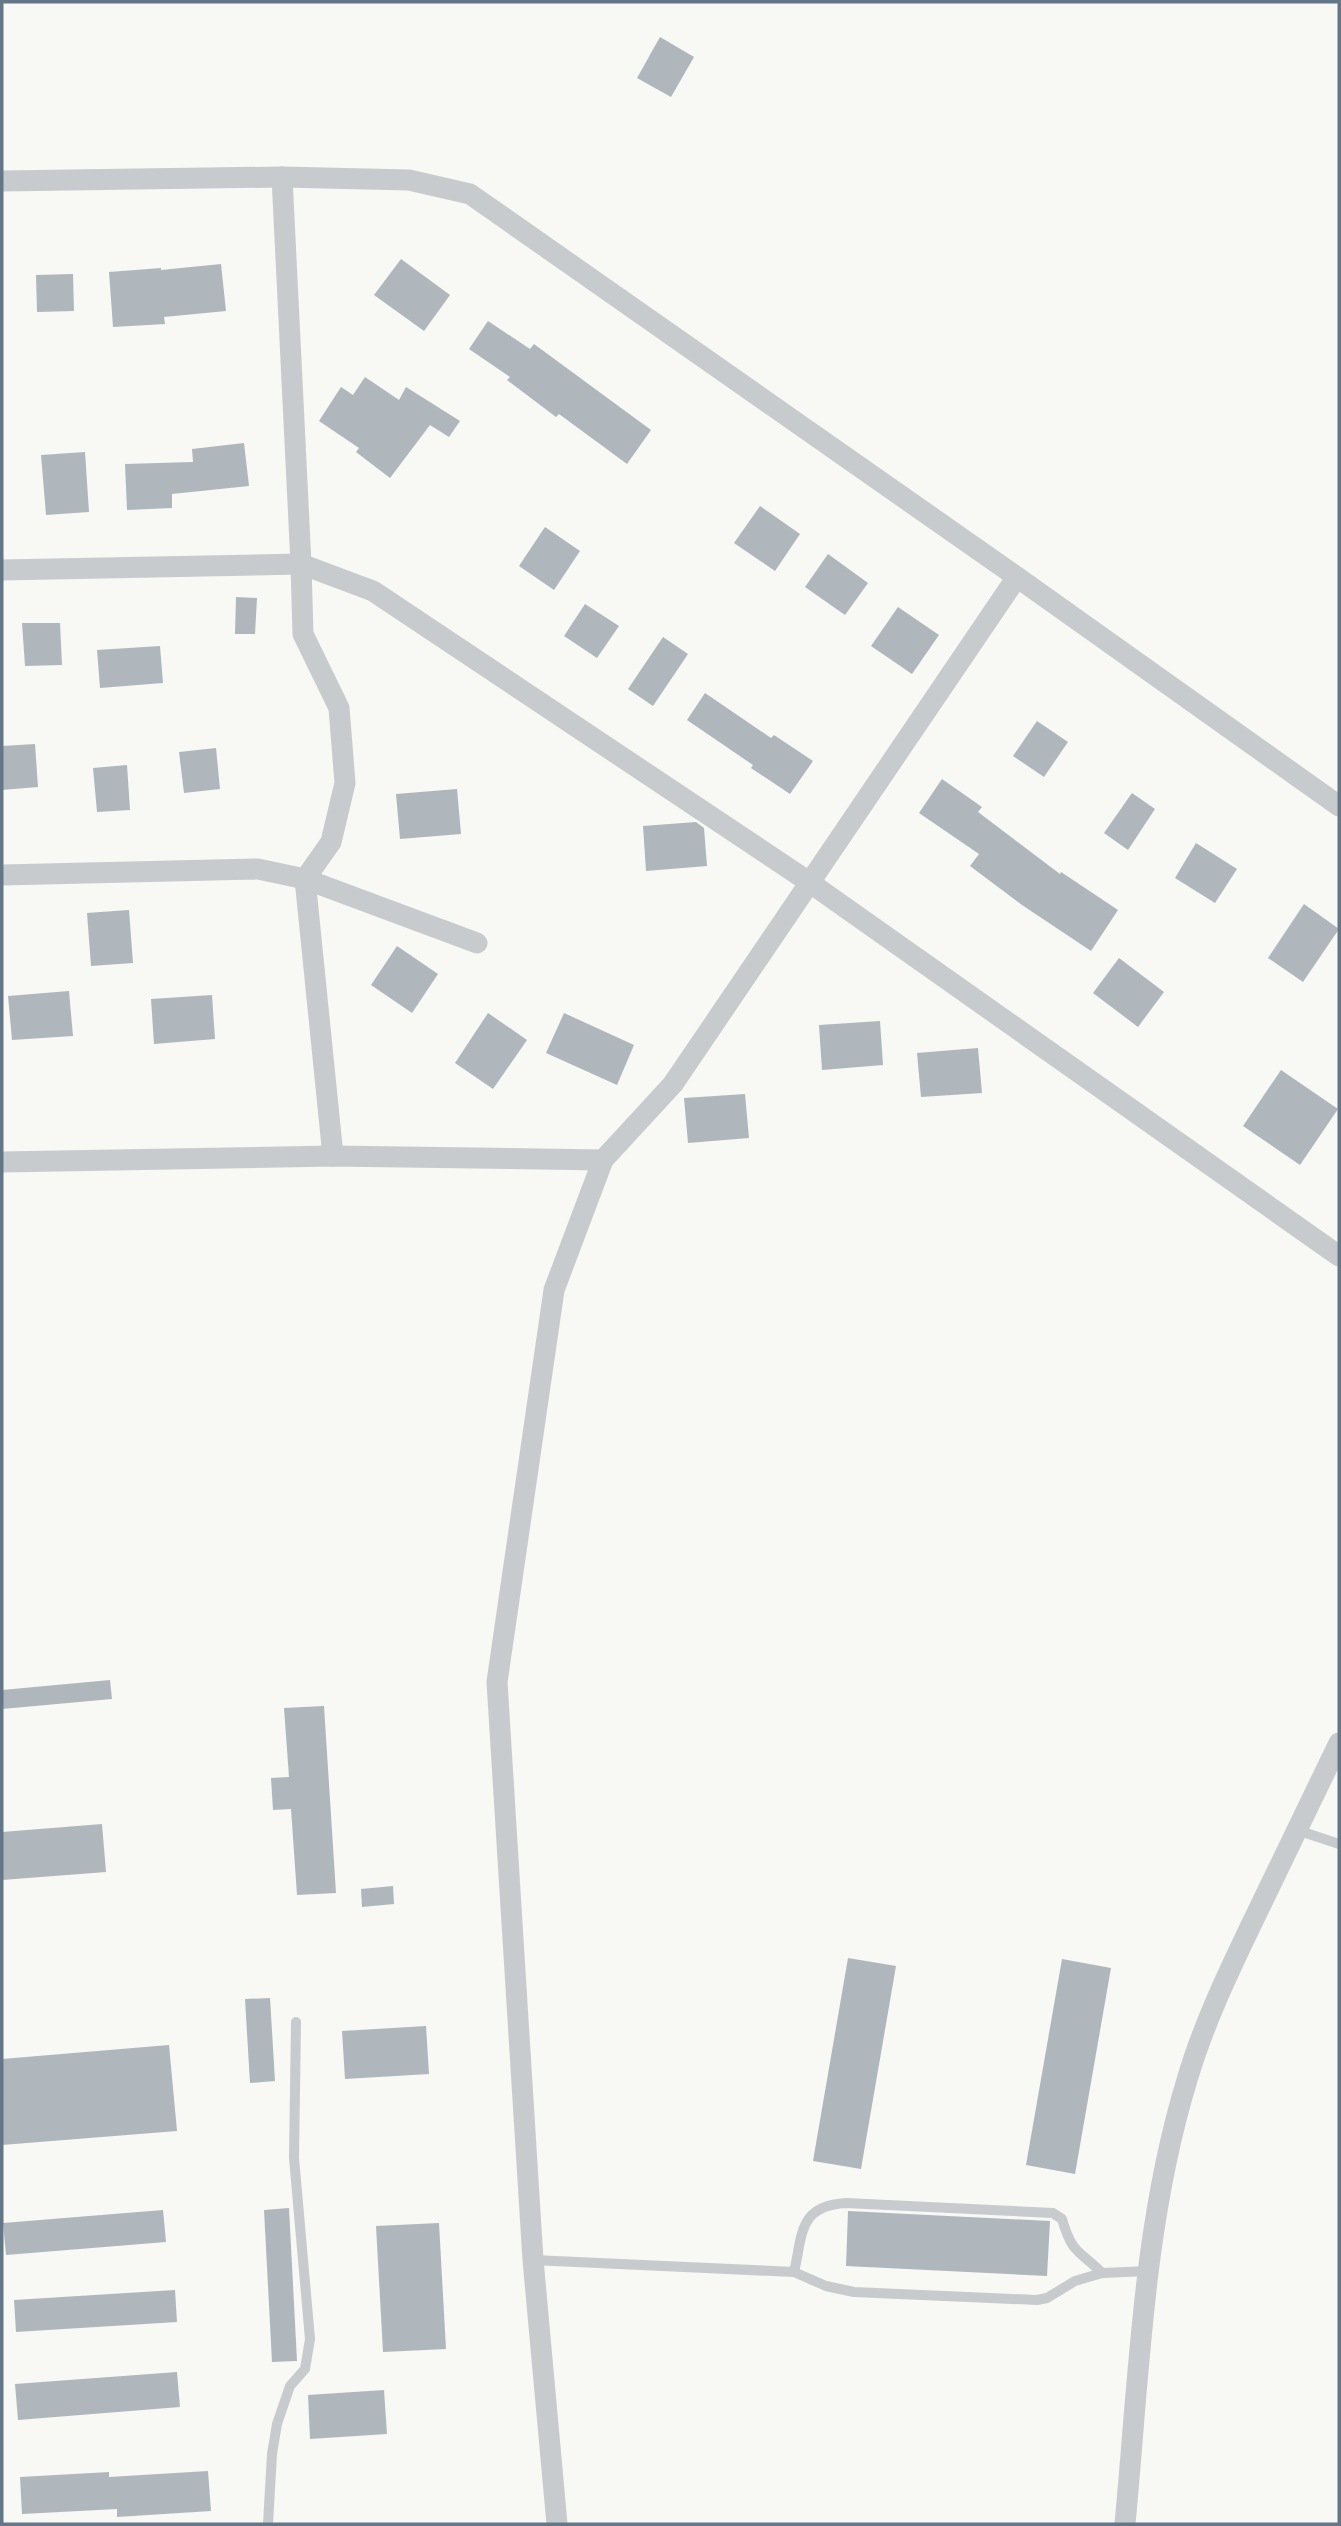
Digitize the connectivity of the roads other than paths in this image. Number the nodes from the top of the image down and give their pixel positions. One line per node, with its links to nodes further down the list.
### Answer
1 (282, 177): 2 (street); 3 (street); 5 (street)
2 (2, 181)
3 (301, 564): 4 (street); 8 (street); 9 (street)
4 (2, 570)
5 (1017, 577): 6 (street); 9 (street)
6 (1339, 806)
7 (2, 875): 8 (street)
8 (305, 879): 10 (street); 11 (street)
9 (809, 882): 12 (street); 14 (street)
10 (477, 943)
11 (333, 1156): 12 (street); 13 (street)
12 (603, 1160): 19 (street)
13 (2, 1163)
14 (1339, 1256)
15 (1339, 1744): 16 (street)
16 (1297, 1830): 17 (lane); 20 (street)
17 (1339, 1844)
18 (296, 2022): 23 (lane)
19 (533, 2260): 21 (lane); 24 (street)
20 (1149, 2270): 22 (lane); 25 (street)
21 (794, 2272): 22 (lane); 22 (lane)
22 (1102, 2273)
23 (268, 2524)
24 (557, 2524)
25 (1125, 2524)

